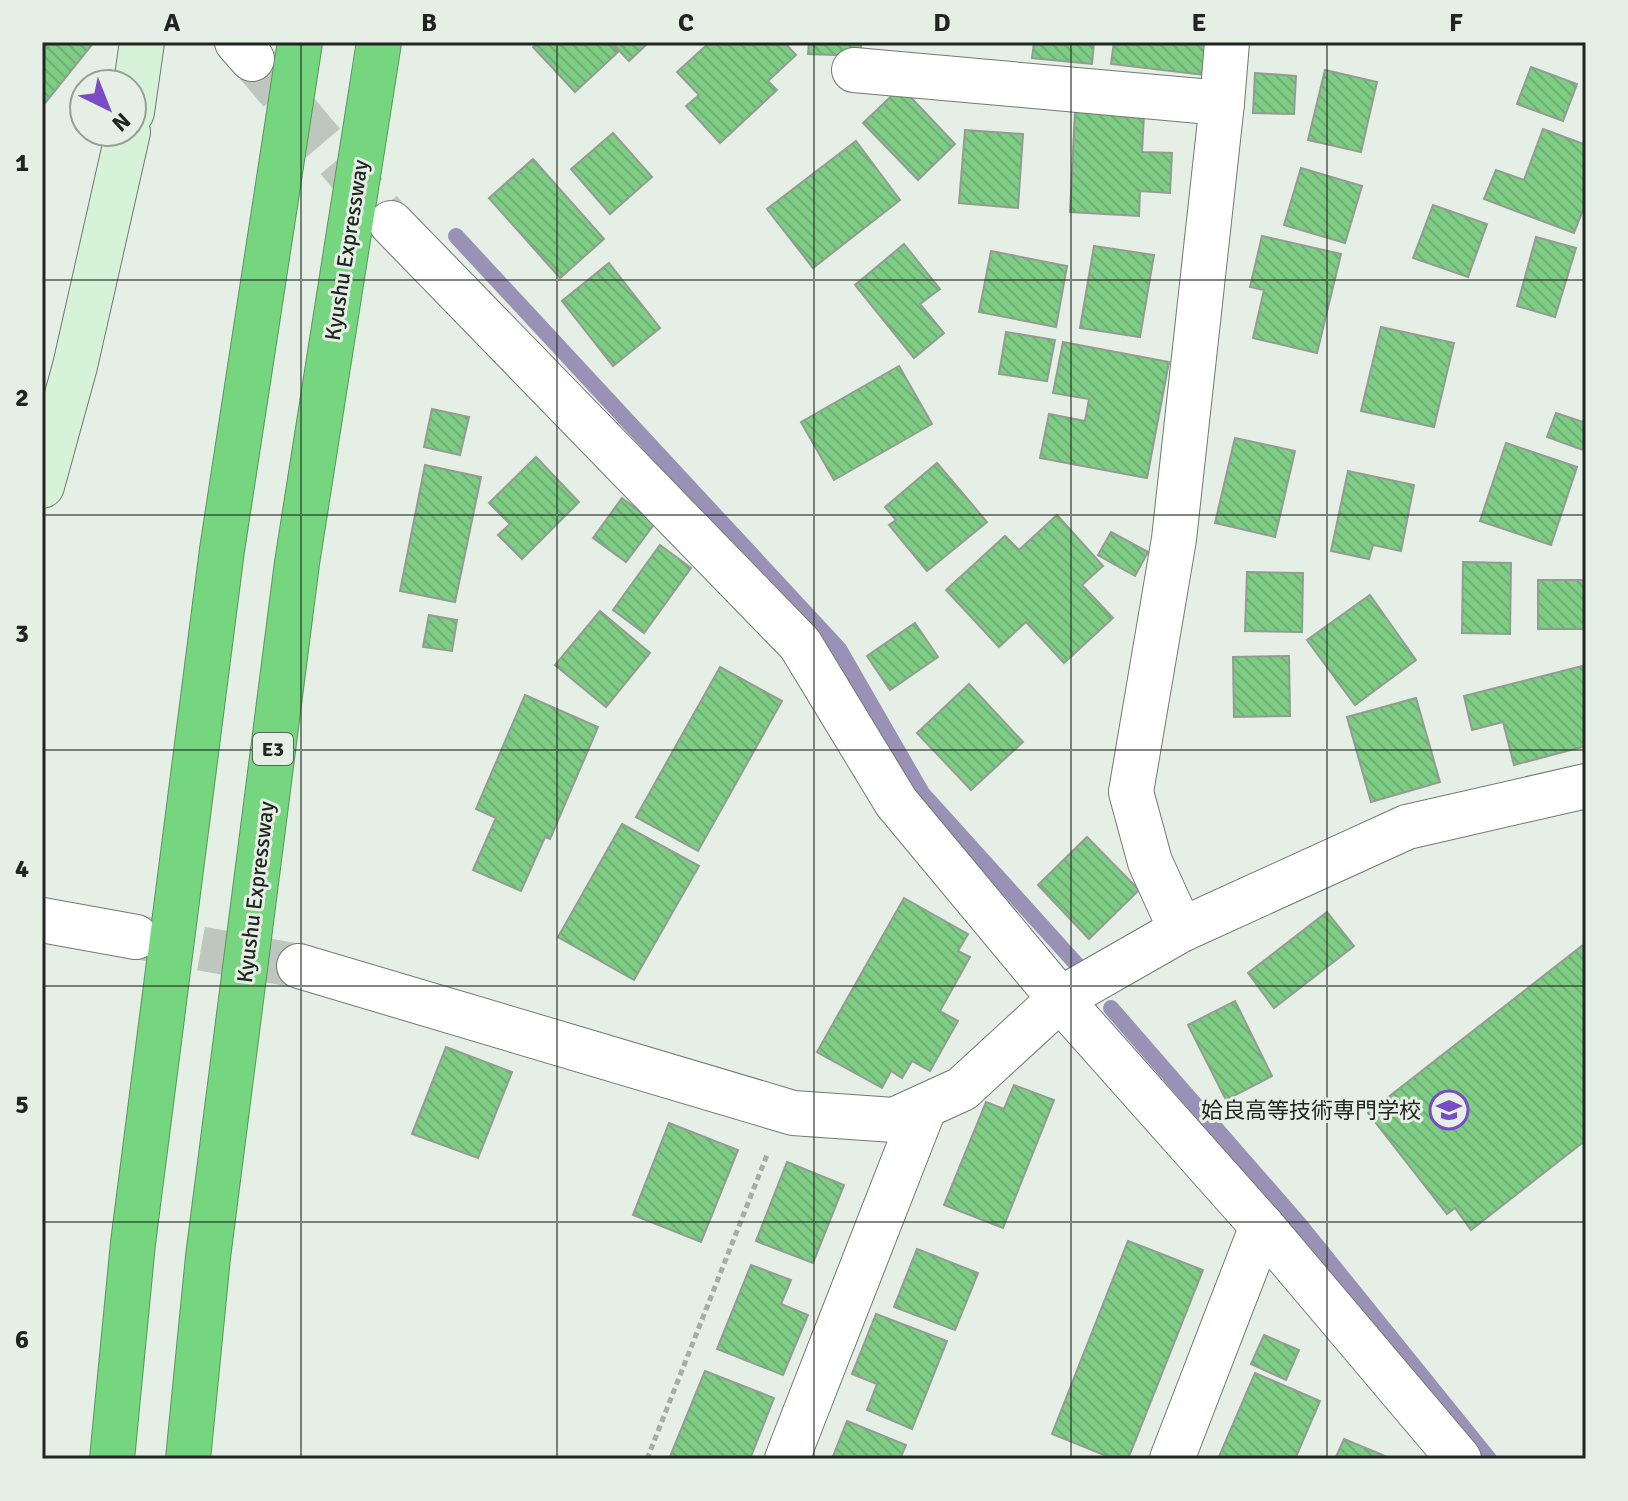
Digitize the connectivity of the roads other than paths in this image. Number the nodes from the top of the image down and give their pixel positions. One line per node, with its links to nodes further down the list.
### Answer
1 (142, 42): 5 (street)
2 (300, 42): 19 (highway)
3 (379, 42): 20 (highway, Kyushu Expressway / E3)
4 (1227, 42): 7 (street)
5 (138, 68)
6 (854, 70): 7 (street)
7 (1222, 103): 13 (street)
8 (124, 148): 10 (street)
9 (391, 223): 16 (street)
10 (42, 486)
11 (1586, 786): 13 (street)
12 (42, 920): 14 (street)
13 (1181, 930): 16 (street)
14 (136, 937)
15 (299, 966): 17 (street)
16 (1060, 999): 17 (street); 18 (street)
17 (925, 1106): 21 (street)
18 (1262, 1226): 22 (street); 23 (street)
19 (112, 1459)
20 (188, 1459)
21 (787, 1459)
22 (1172, 1459)
23 (1459, 1459)

